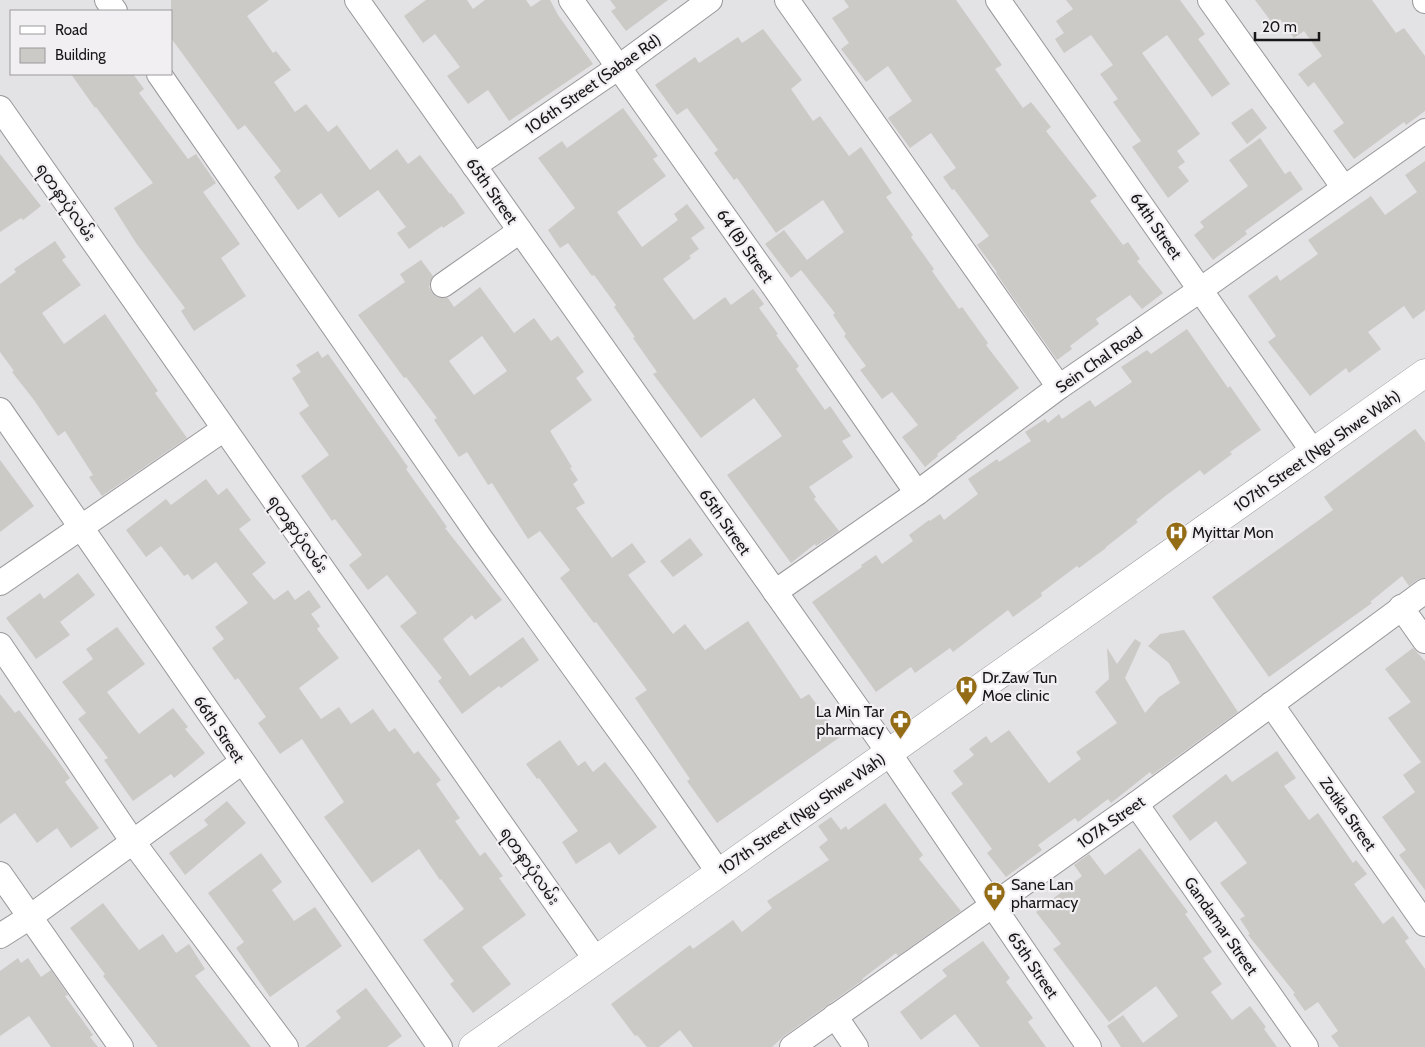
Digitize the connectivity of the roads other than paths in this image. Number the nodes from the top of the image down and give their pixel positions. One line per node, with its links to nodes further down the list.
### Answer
1 (357, 0): 11 (street, 65th Street)
2 (571, 0): 7 (street, 64 (B) Street)
3 (710, 0): 7 (street, 106th Street (Sabae Rd))
4 (787, 0): 17 (street)
5 (998, 0): 15 (street, 64th Street)
6 (1210, 0): 12 (street)
7 (619, 66): 11 (street, 106th Street (Sabae Rd)); 21 (street, 64 (B) Street)
8 (160, 75): 34 (street)
9 (0, 108): 19 (street, ရတနာပုံလမ်း)
10 (1425, 131): 12 (street, Sein Chal Road)
11 (474, 166): 13 (street, 65th Street)
12 (1344, 188): 15 (street, Sein Chal Road)
13 (520, 231): 14 (street); 25 (street, 65th Street)
14 (443, 285)
15 (1200, 290): 17 (street, Sein Chal Road); 20 (street, 64th Street)
16 (1425, 374): 20 (main road, 107th Street (Ngu Shwe Wah))
17 (1059, 388): 21 (street, Sein Chal Road)
18 (0, 410): 22 (street, 66th Street)
19 (224, 429): 22 (street); 40 (street, ရတနာပုံလမ်း)
20 (1314, 453): 30 (main road, 107th Street (Ngu Shwe Wah))
21 (917, 493): 25 (street, Sein Chal Road)
22 (82, 527): 23 (street); 31 (street, 66th Street)
23 (0, 583)
24 (1425, 591): 26 (street, 107A Street)
25 (775, 592): 30 (street, 65th Street)
26 (1401, 607): 27 (street); 29 (street, 107A Street)
27 (1425, 641)
28 (0, 646): 33 (street)
29 (1271, 704): 32 (street, 107A Street); 38 (street, Zotika Street)
30 (889, 753): 34 (main road, 107th Street (Ngu Shwe Wah)); 36 (street, 65th Street)
31 (242, 762): 33 (street); 44 (street, 66th Street)
32 (1136, 804): 36 (street, 107A Street); 49 (street, Gandamar Street)
33 (133, 842): 37 (street); 43 (street)
34 (719, 873): 40 (main road, 107th Street (Ngu Shwe Wah))
35 (0, 874): 37 (street)
36 (992, 906): 41 (street, 107A Street); 48 (street, 65th Street)
37 (30, 917): 39 (street); 42 (street)
38 (1425, 924)
39 (0, 936)
40 (596, 960): 45 (main road, 107th Street (Ngu Shwe Wah))
41 (835, 1016): 46 (street, 107A Street); 47 (street)
42 (121, 1047)
43 (286, 1047)
44 (440, 1047)
45 (473, 1047)
46 (792, 1047)
47 (856, 1047)
48 (1089, 1047)
49 (1306, 1047)

